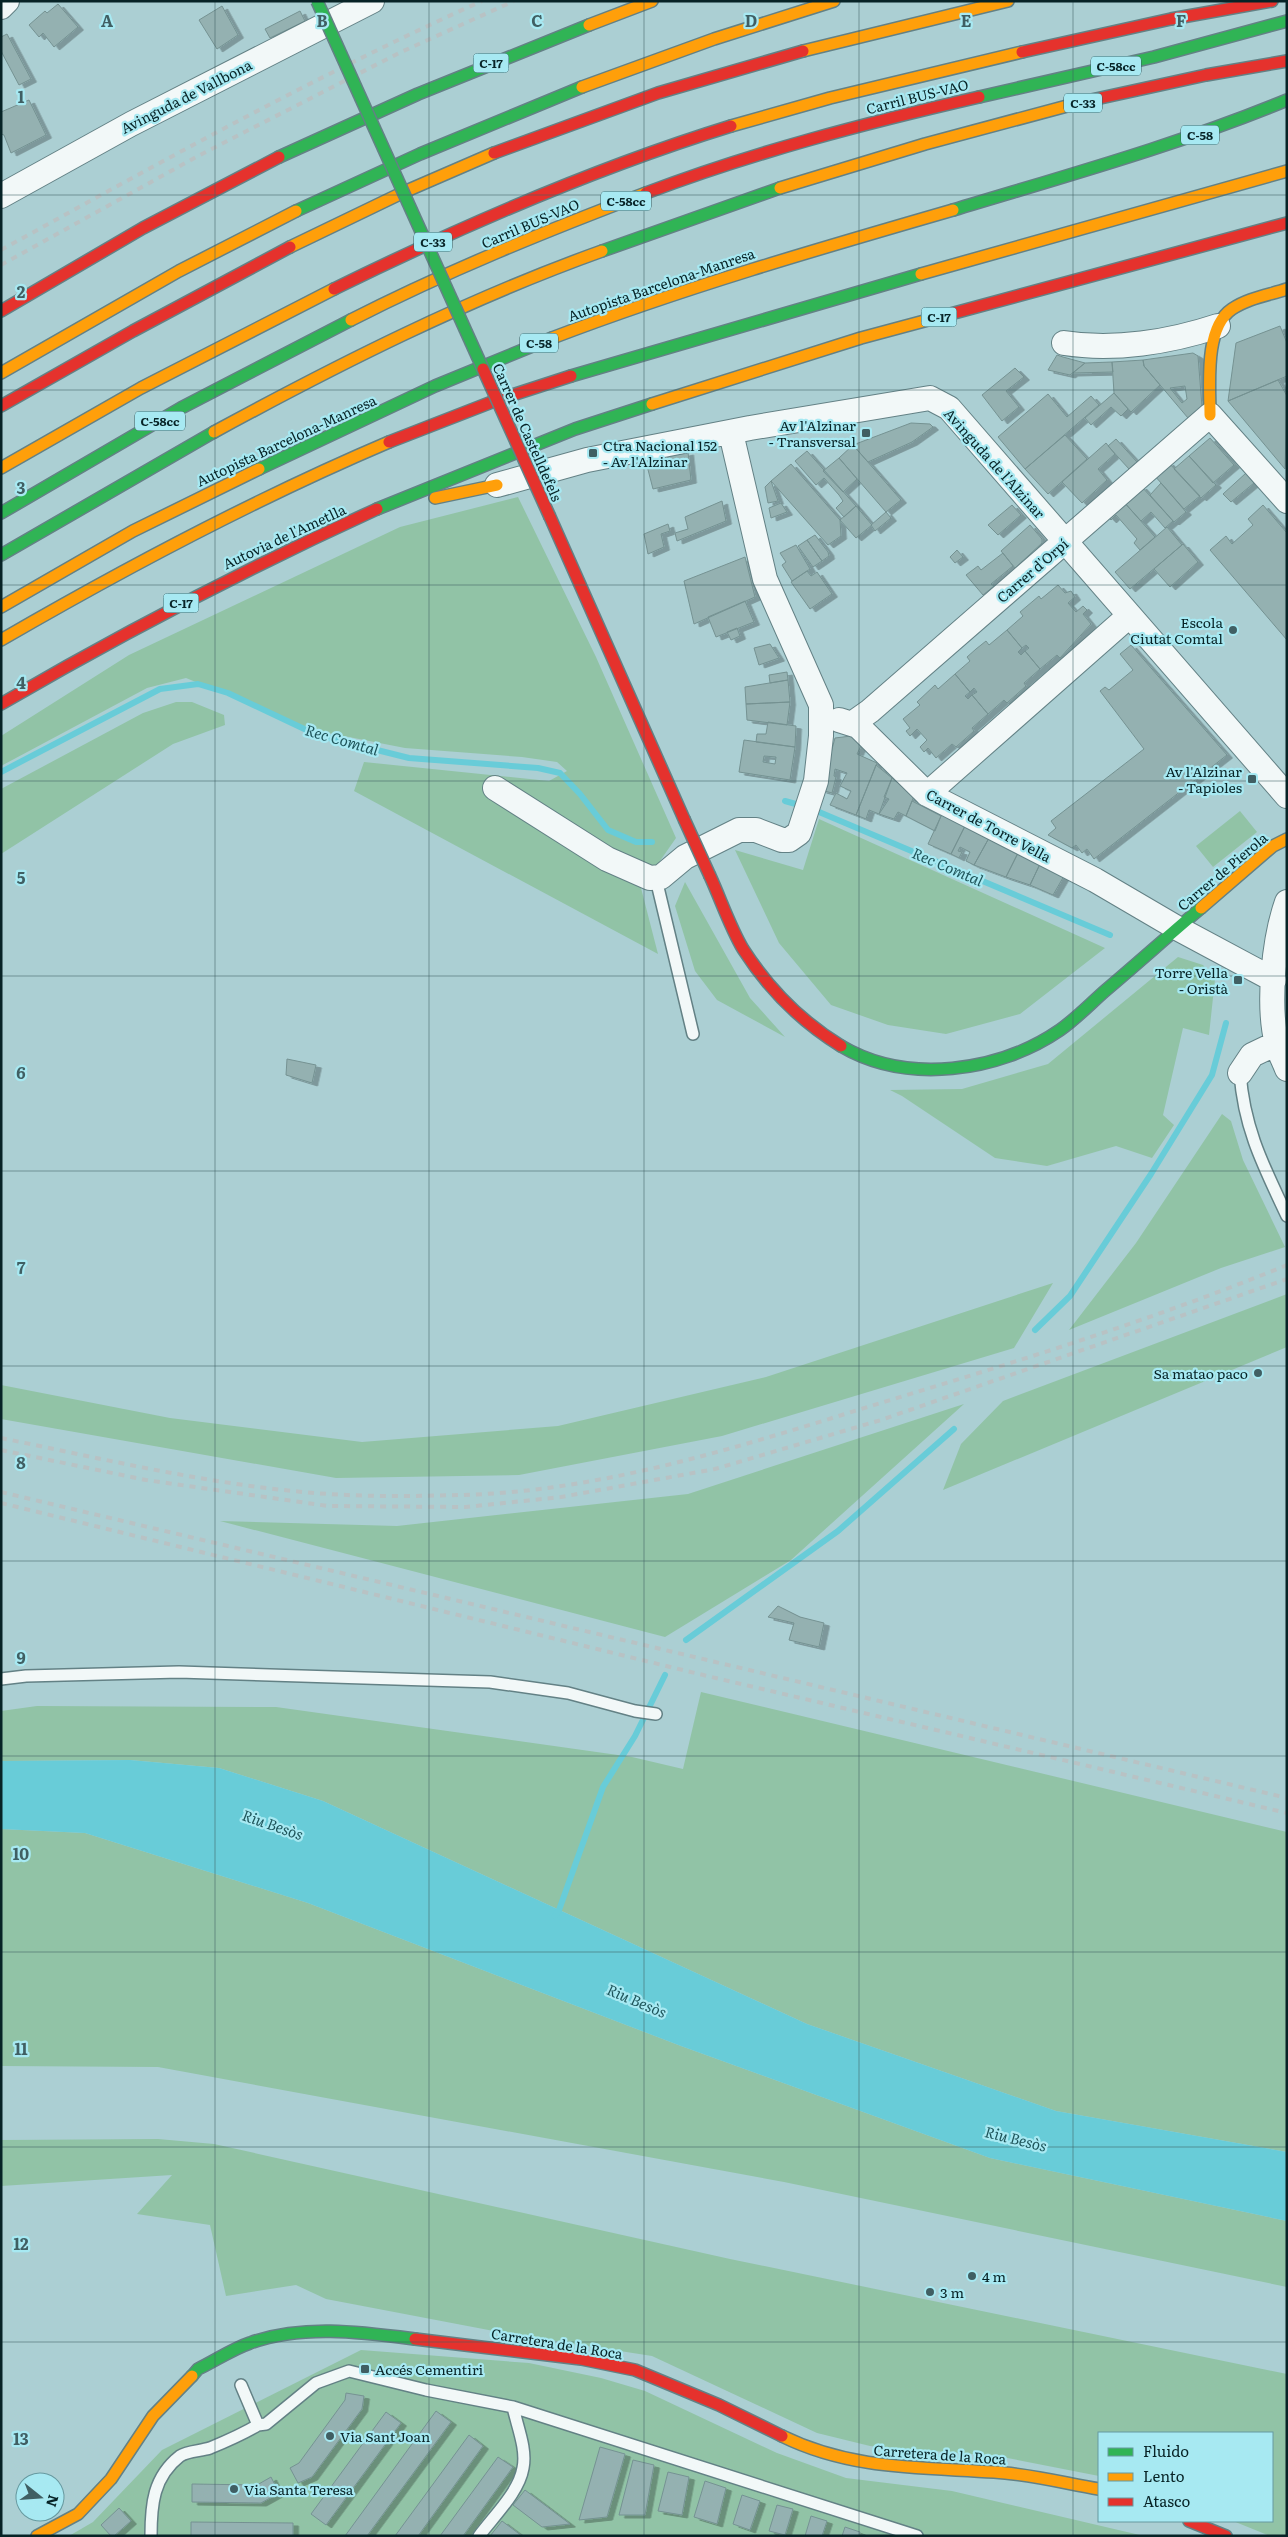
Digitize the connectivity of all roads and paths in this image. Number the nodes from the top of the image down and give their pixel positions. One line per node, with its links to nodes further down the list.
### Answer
1 (8, 1): 8 (street)
2 (317, 1): 40 (main road, Carrer de Castelldefels, bridge)
3 (372, 1): 13 (street, Avinguda de Vallbona)
4 (652, 1): 16 (main road, C-17)
5 (834, 1): 19 (main road)
6 (1008, 1): 20 (main road)
7 (1272, 1): 23 (main road, C-33)
8 (1, 7)
9 (1287, 21): 26 (main road, Carril BUS-VAO / C-58cc)
10 (1287, 61): 29 (main road, C-33)
11 (1287, 100): 30 (main road, Autopista Barcelona-Manresa / C-58)
12 (1287, 171): 32 (main road)
13 (1, 196)
14 (1287, 223): 27 (main road, Autovia de l'Ametlla / C-17)
15 (1287, 289): 17 (main road)
16 (1, 311)
17 (1218, 326): 18 (street); 21 (main road)
18 (1064, 343)
19 (1, 373)
20 (1, 406)
21 (1210, 415): 25 (street); 28 (street, Carrer d'Orpí)
22 (731, 433): 24 (street, Avinguda de l'Alzinar); 28 (street, Avinguda de l'Alzinar); 34 (street)
23 (1, 468)
24 (498, 485): 27 (main road)
25 (1287, 501)
26 (1, 513)
27 (367, 513): 33 (main road, Autovia de l'Ametlla / C-17)
28 (1065, 541): 31 (street, Avinguda de l'Alzinar); 35 (street, Carrer d'Orpí)
29 (1, 555)
30 (1, 607)
31 (1129, 616): 37 (street); 38 (street, Avinguda de l'Alzinar)
32 (1, 640)
33 (1, 704)
34 (822, 717): 35 (street, Carrer de Torre Vella); 41 (street)
35 (853, 723): 37 (street, Carrer de Torre Vella)
36 (496, 788): 41 (street)
37 (927, 794): 43 (street, Carrer de Torre Vella)
38 (1287, 796)
39 (1287, 839): 43 (main road, Carrer de Pierola)
40 (710, 876): 43 (main road, Carrer de Pierola)
41 (656, 879): 45 (lane)
42 (1287, 902): 44 (street)
43 (1177, 928): 44 (street, Carrer de Torre Vella)
44 (1274, 980): 46 (street)
45 (693, 1034)
46 (1282, 1048): 47 (street); 48 (street)
47 (1287, 1069)
48 (1240, 1073): 49 (lane)
49 (1287, 1216)
50 (1, 1679): 51 (lane)
51 (656, 1714)
52 (241, 2385): 54 (lane)
53 (513, 2407): 54 (lane); 59 (lane); 60 (lane)
54 (258, 2425): 58 (lane)
55 (1098, 2489): 57 (main road, Carretera de la Roca)
56 (1191, 2522): 61 (main road)
57 (37, 2536)
58 (151, 2536)
59 (479, 2536)
60 (917, 2536)
61 (1226, 2536)

